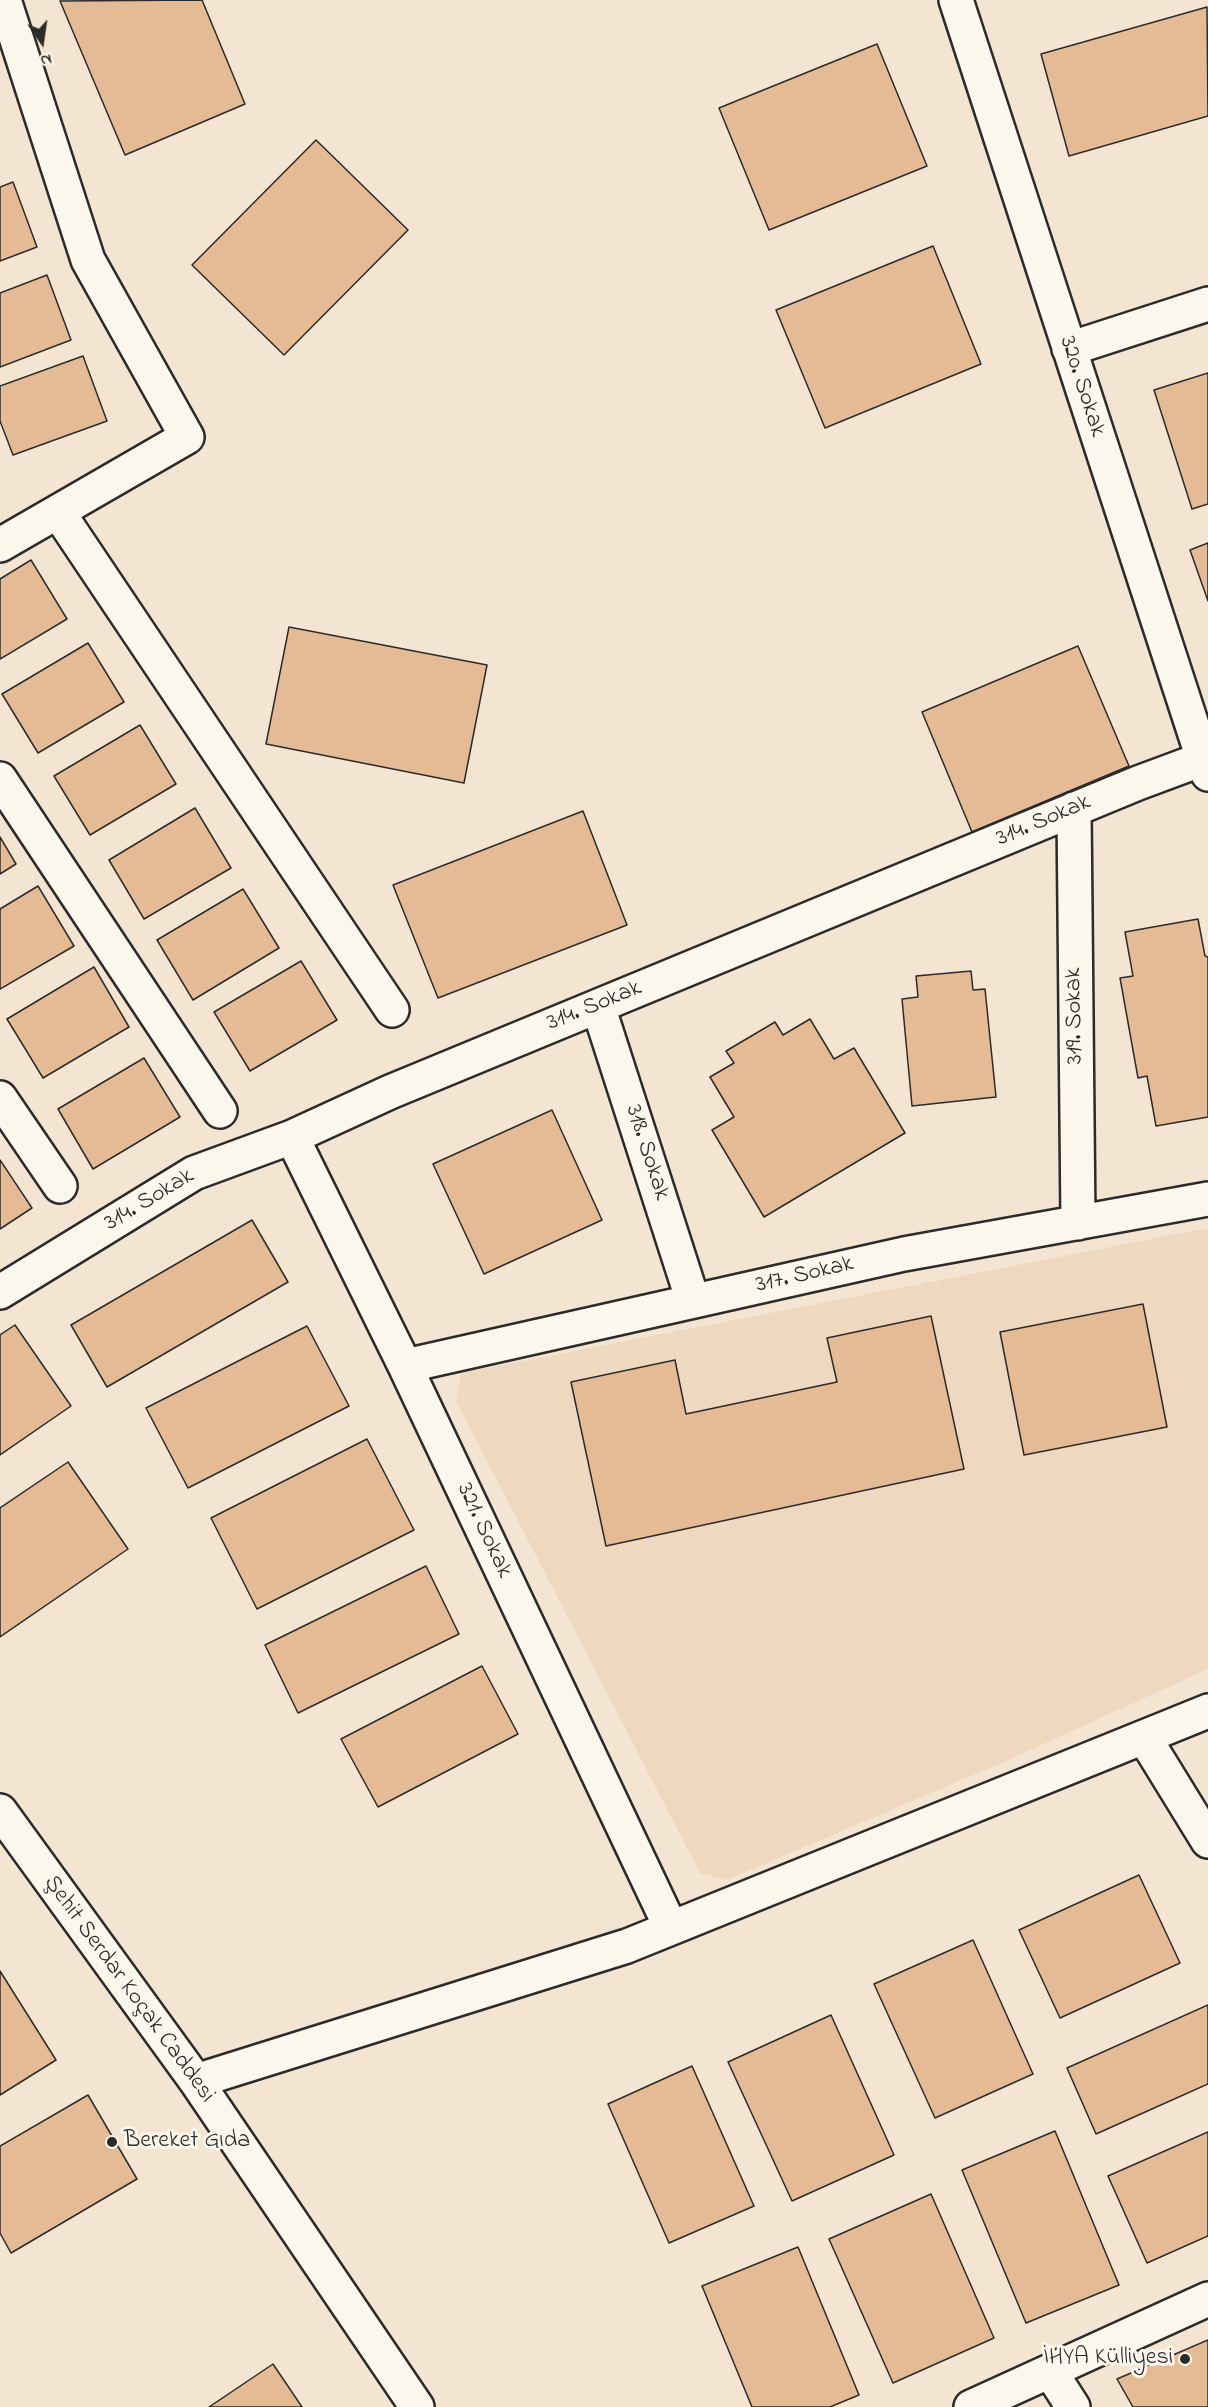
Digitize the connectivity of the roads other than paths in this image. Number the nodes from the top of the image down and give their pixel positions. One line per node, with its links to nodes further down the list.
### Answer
1 (4, 0): 5 (street)
2 (956, 0): 4 (street, 320. Sokak)
3 (1208, 304): 4 (street)
4 (1069, 349): 7 (street, 320. Sokak)
5 (57, 512): 6 (street); 11 (street)
6 (1, 543)
7 (1206, 764): 9 (street, 314. Sokak)
8 (0, 779): 13 (street)
9 (1074, 809): 10 (street, 314. Sokak); 17 (street, 319. Sokak)
10 (598, 1006): 14 (street, 314. Sokak); 19 (street, 318. Sokak)
11 (392, 1010)
12 (0, 1098): 15 (street)
13 (220, 1111)
14 (292, 1137): 18 (street, 314. Sokak); 20 (street, 321. Sokak)
15 (60, 1186)
16 (1208, 1199): 17 (street, 317. Sokak)
17 (1078, 1222): 19 (street, 317. Sokak)
18 (0, 1292)
19 (693, 1301): 20 (street, 317. Sokak)
20 (405, 1366): 25 (street, 321. Sokak)
21 (1208, 1711): 22 (street)
22 (1144, 1737): 24 (street); 25 (street)
23 (5, 1831): 26 (street, Şehit Serdar Koçak Caddesi)
24 (1208, 1841)
25 (671, 1928): 26 (street)
26 (196, 2081): 29 (street, Şehit Serdar Koçak Caddesi)
27 (1208, 2299): 28 (street)
28 (1050, 2371): 30 (street); 31 (street)
29 (417, 2407)
30 (971, 2407)
31 (1073, 2407)

